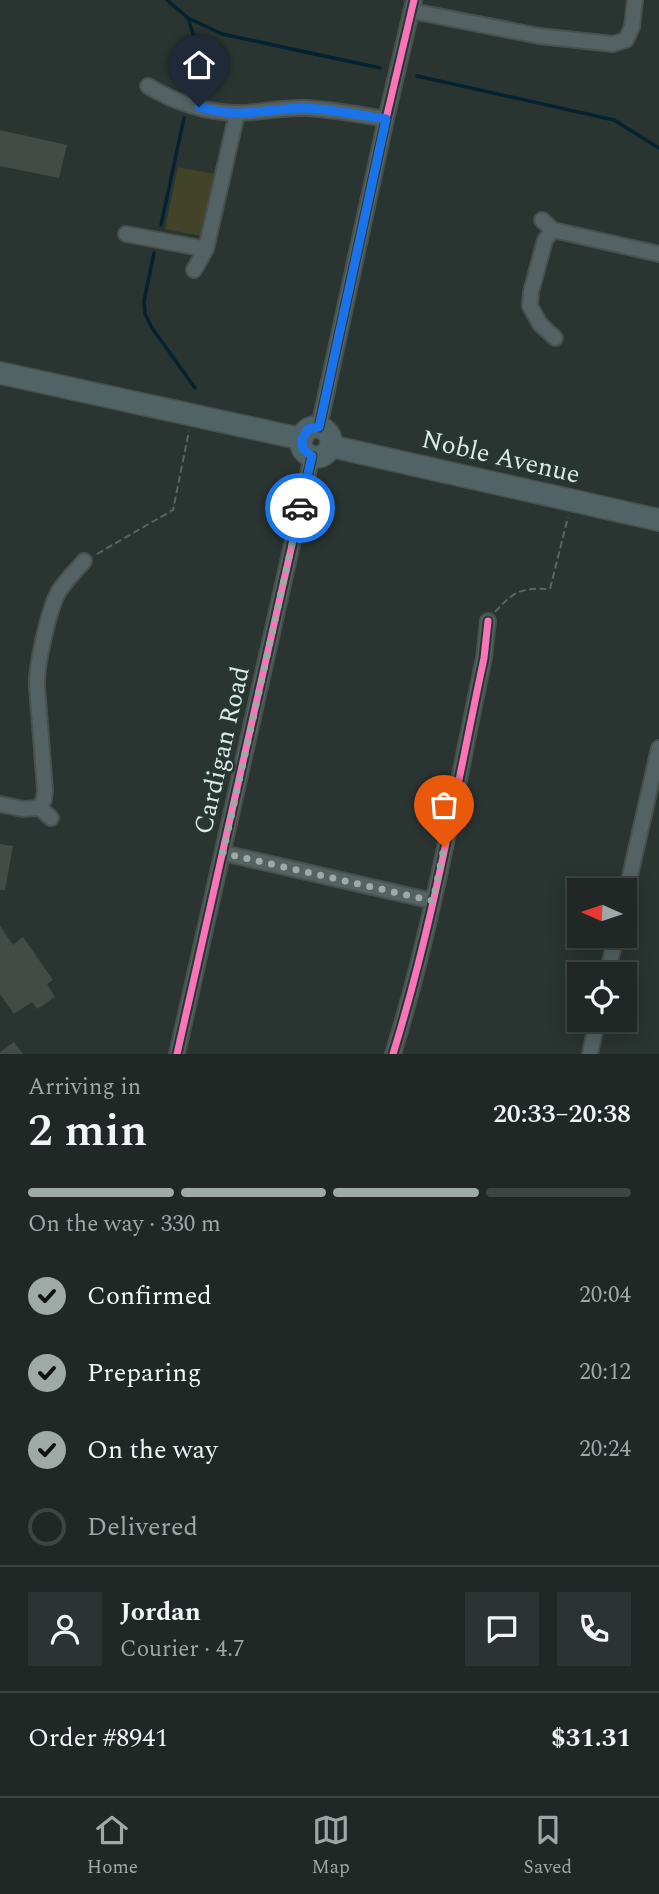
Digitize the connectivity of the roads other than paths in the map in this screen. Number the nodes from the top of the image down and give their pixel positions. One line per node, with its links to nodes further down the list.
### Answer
1 (635, 0): 2 (street)
2 (413, 5): 5 (street, Cardigan Road)
3 (148, 86): 4 (street)
4 (237, 113): 5 (street); 7 (street)
5 (386, 119): 12 (street, Cardigan Road)
6 (125, 233): 7 (street)
7 (206, 249): 9 (street)
8 (659, 254): 10 (street)
9 (194, 270)
10 (555, 338)
11 (0, 373): 12 (street, Noble Avenue)
12 (316, 442): 13 (street, Noble Avenue); 18 (street, Cardigan Road)
13 (659, 520)
14 (84, 561): 17 (street)
15 (488, 621): 20 (street)
16 (659, 748): 19 (street)
17 (0, 804)
18 (223, 853): 20 (street); 22 (street, Cardigan Road)
19 (630, 878)
20 (433, 901): 23 (street)
21 (595, 1032): 24 (street)
22 (177, 1054)
23 (393, 1054)
24 (590, 1054)

